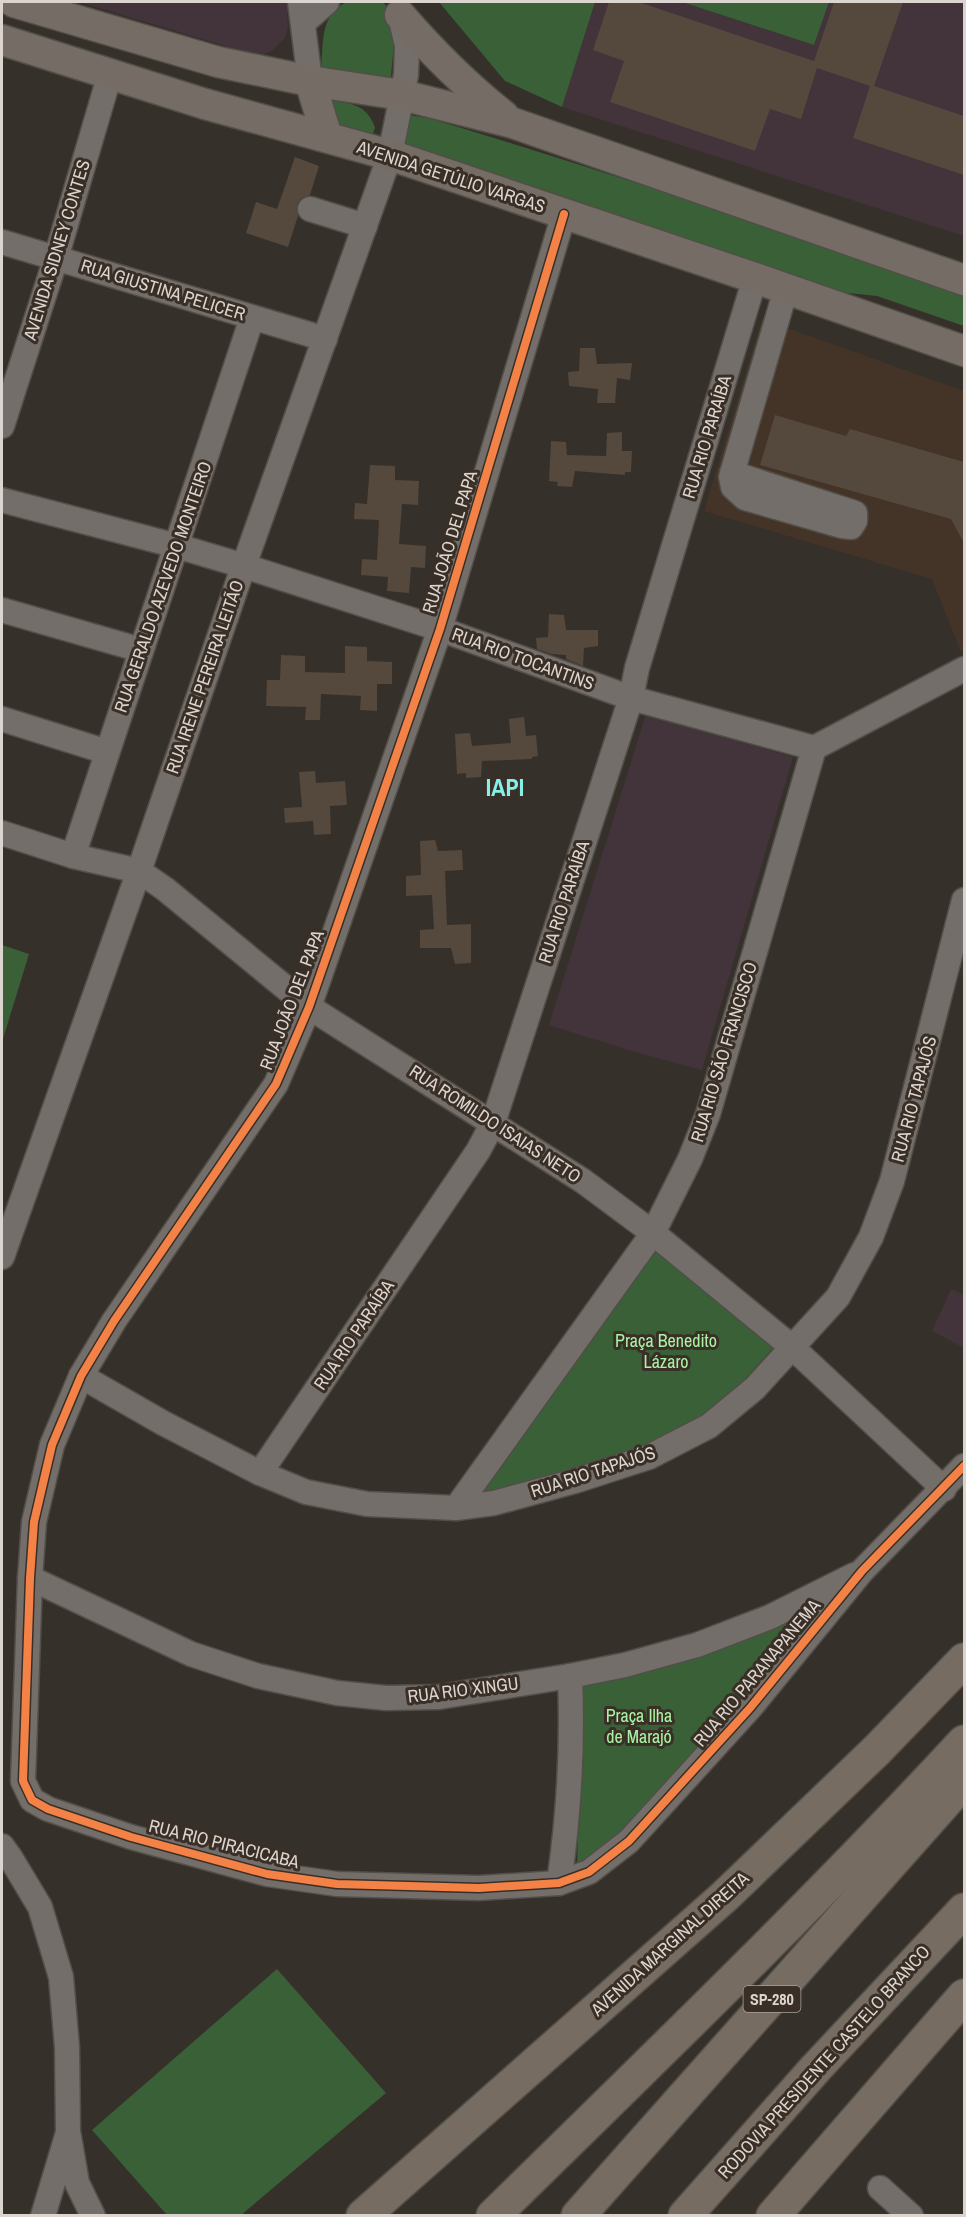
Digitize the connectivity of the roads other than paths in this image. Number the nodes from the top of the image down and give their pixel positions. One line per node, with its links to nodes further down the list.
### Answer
1 (14, 2): 7 (main road)
2 (327, 2): 4 (street)
3 (394, 6): 8 (street, RUA IRENE PEREIRA LEITÃO); 9 (main road)
4 (302, 12): 7 (street)
5 (3, 45): 6 (main road, AVENIDA GETÚLIO VARGAS)
6 (110, 74): 10 (main road, AVENIDA GETÚLIO VARGAS); 16 (street, AVENIDA SIDNEY CONTES)
7 (310, 81): 8 (main road); 10 (main road)
8 (402, 95): 9 (main road); 11 (street, RUA IRENE PEREIRA LEITÃO)
9 (513, 123): 18 (main road)
10 (327, 137): 11 (main road, AVENIDA GETÚLIO VARGAS)
11 (390, 155): 13 (main road, AVENIDA GETÚLIO VARGAS); 14 (street, RUA IRENE PEREIRA LEITÃO)
12 (310, 209): 14 (street)
13 (564, 214): 17 (main road, AVENIDA GETÚLIO VARGAS); 31 (street, RUA JOÃO DEL PAPA)
14 (365, 226): 23 (street, RUA IRENE PEREIRA LEITÃO)
15 (2, 242): 16 (street, RUA GIUSTINA PELICER)
16 (56, 258): 20 (street, RUA GIUSTINA PELICER); 25 (street, AVENIDA SIDNEY CONTES)
17 (755, 278): 19 (main road, AVENIDA GETÚLIO VARGAS); 34 (street, RUA RIO PARAÍBA)
18 (964, 280)
19 (786, 289): 21 (main road, AVENIDA GETÚLIO VARGAS); 26 (street)
20 (252, 318): 23 (street, RUA GIUSTINA PELICER); 28 (street, RUA GERALDO AZEVEDO MONTEIRO)
21 (926, 337): 22 (main road); 24 (main road, AVENIDA GETÚLIO VARGAS)
22 (964, 338)
23 (325, 339): 29 (street, RUA IRENE PEREIRA LEITÃO)
24 (964, 351)
25 (2, 426)
26 (732, 473)
27 (2, 500): 28 (street, RUA RIO TOCANTINS)
28 (177, 546): 29 (street, RUA RIO TOCANTINS); 32 (street, RUA GERALDO AZEVEDO MONTEIRO)
29 (244, 566): 31 (street, RUA RIO TOCANTINS); 40 (street, RUA IRENE PEREIRA LEITÃO)
30 (2, 610): 32 (street)
31 (440, 629): 34 (street, RUA RIO TOCANTINS); 42 (street, RUA JOÃO DEL PAPA)
32 (141, 650): 37 (street, RUA GERALDO AZEVEDO MONTEIRO)
33 (964, 669): 36 (street)
34 (631, 698): 36 (street, RUA RIO TOCANTINS); 43 (street, RUA RIO PARAÍBA)
35 (2, 719): 37 (street)
36 (814, 748): 44 (street, RUA RIO SÃO FRANCISCO)
37 (107, 752): 39 (street, RUA GERALDO AZEVEDO MONTEIRO)
38 (2, 832): 39 (street, RUA ROMILDO ISAIAS NETO)
39 (73, 856): 40 (street, RUA ROMILDO ISAIAS NETO)
40 (139, 871): 42 (street, RUA ROMILDO ISAIAS NETO); 45 (street, RUA IRENE PEREIRA LEITÃO)
41 (964, 900): 46 (street, RUA RIO TAPAJÓS)
42 (309, 1007): 43 (street, RUA ROMILDO ISAIAS NETO); 47 (street, RUA JOÃO DEL PAPA)
43 (493, 1123): 44 (street, RUA ROMILDO ISAIAS NETO); 49 (street, RUA RIO PARAÍBA)
44 (653, 1233): 46 (street, RUA ROMILDO ISAIAS NETO); 51 (street, RUA RIO SÃO FRANCISCO)
45 (2, 1257)
46 (792, 1348): 50 (street, RUA ROMILDO ISAIAS NETO); 51 (street, RUA RIO TAPAJÓS)
47 (81, 1376): 49 (street, RUA RIO TAPAJÓS); 53 (street, RUA JOÃO DEL PAPA)
48 (964, 1466): 50 (street, RUA RIO PARANAPANEMA)
49 (260, 1473): 51 (street, RUA RIO TAPAJÓS)
50 (944, 1490): 52 (street, RUA RIO PARANAPANEMA)
51 (456, 1508)
52 (862, 1571): 55 (street, RUA RIO XINGU); 60 (street, RUA RIO PARANAPANEMA)
53 (30, 1578): 55 (street, RUA RIO XINGU); 58 (street, RUA JOÃO DEL PAPA)
54 (964, 1660): 67 (highway, AVENIDA MARGINAL DIREITA)
55 (570, 1676): 60 (street)
56 (964, 1742): 68 (highway)
57 (964, 1781): 69 (highway, SP-280)
58 (32, 1800): 60 (street, RUA RIO PIRACICABA)
59 (2, 1846): 63 (street)
60 (559, 1883)
61 (964, 1910): 70 (highway, RODOVIA PRESIDENTE CASTELO BRANCO)
62 (964, 1996): 71 (highway)
63 (68, 2131): 65 (street); 66 (street)
64 (880, 2188): 72 (street)
65 (44, 2215)
66 (93, 2216)
67 (363, 2216)
68 (493, 2216)
69 (578, 2216)
70 (685, 2216)
71 (773, 2216)
72 (911, 2216)

